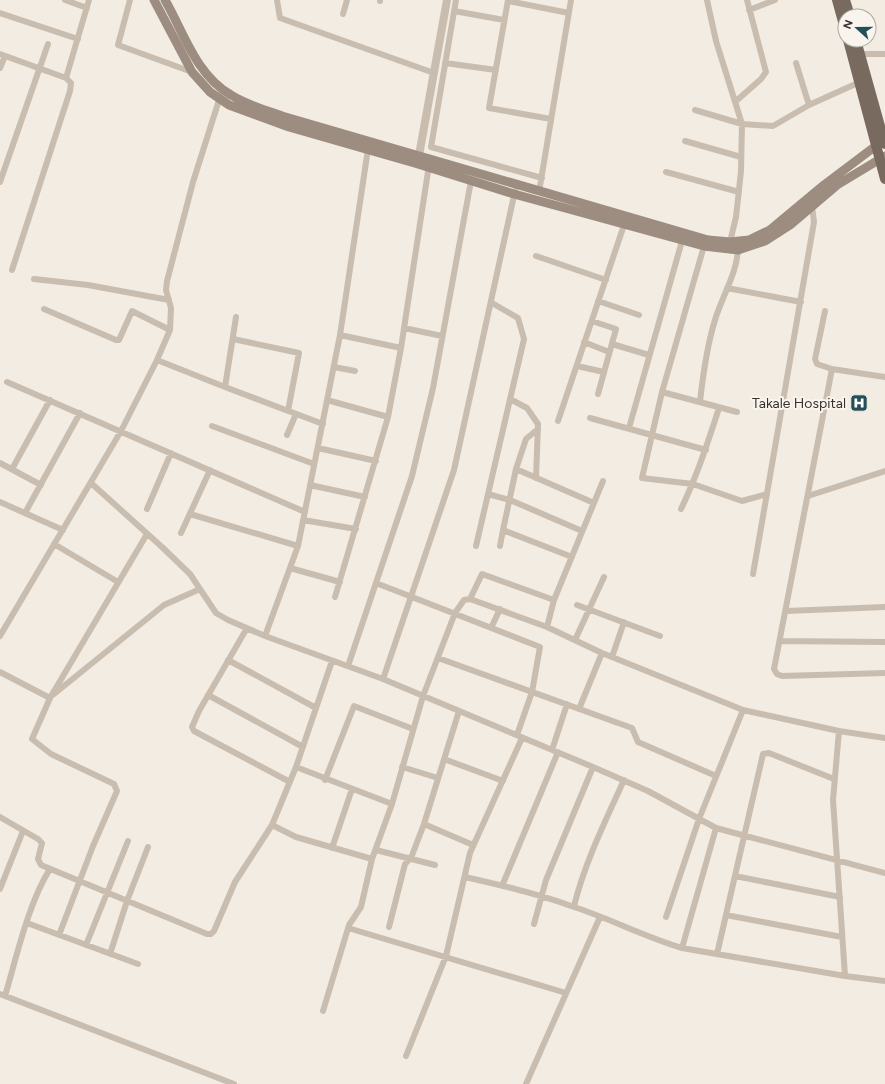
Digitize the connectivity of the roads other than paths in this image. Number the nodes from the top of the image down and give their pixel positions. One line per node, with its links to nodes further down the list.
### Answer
1 (65, 0): 15 (street)
2 (89, 0): 15 (street)
3 (130, 0): 34 (street)
4 (154, 0): 34 (main road)
5 (166, 0): 38 (main road)
6 (277, 0): 35 (street)
7 (347, 0): 20 (street)
8 (447, 0): 35 (street)
9 (456, 0): 17 (street)
10 (571, 0): 19 (street)
11 (707, 0): 40 (street)
12 (747, 0): 16 (street)
13 (775, 0): 16 (street)
14 (508, 1): 19 (street); 21 (street)
15 (87, 8): 22 (street)
16 (749, 10): 40 (street)
17 (454, 12): 21 (street); 29 (street)
18 (0, 13): 22 (street)
19 (568, 13): 43 (street)
20 (344, 14)
21 (504, 20): 33 (street)
22 (78, 39): 36 (street)
23 (48, 44): 32 (street)
24 (850, 48): 37 (main road)
25 (858, 48): 26 (main road)
26 (860, 54): 27 (street); 46 (main road)
27 (885, 54)
28 (3, 55): 31 (street); 32 (street)
29 (445, 63): 33 (street); 53 (street)
30 (796, 63): 41 (street)
31 (0, 68)
32 (40, 69): 36 (street); 56 (street)
33 (496, 70): 43 (street)
34 (192, 72): 39 (main road)
35 (434, 73): 50 (street)
36 (66, 78): 66 (street)
37 (860, 82): 41 (street); 46 (main road)
38 (224, 91): 39 (street); 50 (main road)
39 (219, 99): 47 (main road); 70 (street)
40 (735, 102): 44 (street)
41 (809, 105): 44 (street)
42 (695, 110): 44 (street)
43 (551, 119): 53 (street)
44 (742, 124): 49 (street)
45 (685, 141): 49 (street)
46 (882, 143): 48 (main road); 63 (main road)
47 (368, 149): 50 (main road); 81 (street)
48 (882, 157): 54 (main road); 60 (main road)
49 (741, 158): 59 (street)
50 (418, 160): 51 (main road)
51 (430, 164): 55 (main road); 57 (main road); 79 (street)
52 (666, 172): 59 (street)
53 (542, 178): 58 (street)
54 (885, 179)
55 (471, 181): 57 (main road); 82 (street)
56 (0, 182)
57 (515, 190): 58 (main road); 61 (main road); 73 (street)
58 (539, 192): 61 (main road)
59 (739, 192): 63 (street)
60 (812, 206): 63 (main road); 72 (street)
61 (625, 221): 62 (main road); 63 (main road); 68 (street)
62 (682, 241): 64 (main road); 88 (street)
63 (736, 244): 64 (main road); 69 (street)
64 (704, 246): 98 (street)
65 (536, 256): 68 (street)
66 (12, 270)
67 (34, 279): 70 (street)
68 (606, 280): 71 (street)
69 (727, 288): 72 (street); 103 (street)
70 (169, 300): 80 (street)
71 (598, 301): 76 (street); 78 (street)
72 (801, 302): 136 (street)
73 (492, 303): 100 (street); 166 (street)
74 (44, 309): 80 (street)
75 (825, 311): 92 (street)
76 (639, 315)
77 (236, 317): 83 (street)
78 (592, 321): 84 (street); 85 (street)
79 (404, 328): 82 (street); 86 (street)
80 (170, 330): 89 (street)
81 (340, 335): 86 (street); 90 (street)
82 (442, 336): 164 (street)
83 (233, 339): 97 (street); 105 (street)
84 (584, 342): 87 (street); 91 (street)
85 (612, 344): 87 (street); 88 (street)
86 (401, 348): 109 (street)
87 (609, 352): 94 (street)
88 (649, 355): 114 (street)
89 (157, 360): 97 (street); 116 (street)
90 (334, 366): 93 (street); 102 (street)
91 (576, 366): 94 (street); 111 (street)
92 (832, 369): 95 (street); 137 (street)
93 (355, 371)
94 (604, 372): 99 (street)
95 (885, 377)
96 (7, 382): 101 (street)
97 (225, 387): 105 (street)
98 (662, 392): 103 (street); 117 (street)
99 (598, 394)
100 (510, 399): 115 (street); 135 (street)
101 (50, 400): 107 (street); 125 (street)
102 (327, 400): 109 (street); 112 (street)
103 (700, 402): 104 (street)
104 (719, 408): 106 (street); 120 (street)
105 (288, 411): 108 (street)
106 (737, 412)
107 (80, 413): 116 (street); 132 (street)
108 (296, 414): 112 (street); 118 (street)
109 (388, 417): 122 (street)
110 (590, 418): 114 (street)
111 (558, 421)
112 (323, 424): 119 (street)
113 (212, 426): 124 (street)
114 (629, 428): 117 (street)
115 (538, 429): 126 (street); 129 (street)
116 (121, 431): 121 (street); 131 (street)
117 (652, 434): 120 (street); 134 (street)
118 (287, 435)
119 (318, 448): 122 (street); 124 (street)
120 (706, 450): 134 (street)
121 (171, 453): 127 (street); 142 (street)
122 (376, 461): 138 (street)
123 (0, 463): 125 (street)
124 (314, 464): 133 (street)
125 (12, 469): 132 (street)
126 (516, 469): 129 (street); 139 (street)
127 (210, 470): 144 (street); 146 (street)
128 (885, 471): 137 (street)
129 (536, 478): 141 (street)
130 (603, 481): 141 (street)
131 (91, 483): 149 (street); 153 (street)
132 (41, 484): 145 (street)
133 (310, 484): 138 (street); 144 (street)
134 (693, 484): 136 (street); 143 (street)
135 (488, 494): 139 (street); 156 (street)
136 (767, 494): 160 (street)
137 (808, 496): 174 (street)
138 (365, 498): 148 (street)
139 (510, 500): 150 (street); 151 (street)
140 (0, 502): 145 (street)
141 (594, 503): 151 (street)
142 (147, 509)
143 (681, 509)
144 (305, 512): 147 (street)
145 (26, 513): 149 (street)
146 (190, 514): 152 (street); 155 (street)
147 (303, 520): 148 (street); 155 (street)
148 (356, 529): 163 (street)
149 (63, 530): 154 (street)
150 (503, 530): 157 (street); 158 (street)
151 (582, 531): 158 (street)
152 (181, 533)
153 (147, 534): 162 (street); 165 (street)
154 (54, 544): 162 (street); 180 (street)
155 (298, 546): 159 (street)
156 (476, 546)
157 (500, 546)
158 (572, 557): 169 (street)
159 (290, 568): 163 (street); 181 (street)
160 (753, 574)
161 (604, 577): 173 (street)
162 (118, 582): 198 (street)
163 (340, 582): 167 (street)
164 (376, 583): 166 (street); 191 (street)
165 (200, 589): 178 (street); 198 (street)
166 (411, 596): 175 (street); 194 (street)
167 (335, 597)
168 (470, 598): 169 (street); 172 (street); 175 (street)
169 (554, 600): 177 (street)
170 (577, 605): 173 (street)
171 (885, 607): 174 (street)
172 (500, 609): 177 (street); 179 (street)
173 (590, 609): 176 (street); 183 (street)
174 (786, 611): 184 (street)
175 (455, 613): 179 (street); 187 (street)
176 (624, 622): 182 (street); 188 (street)
177 (547, 627): 183 (street)
178 (247, 628): 181 (street); 189 (street)
179 (491, 628): 195 (street)
180 (0, 636)
181 (264, 636): 190 (street)
182 (660, 636)
183 (575, 640): 186 (street)
184 (780, 641): 185 (street); 193 (street)
185 (885, 642)
186 (602, 653): 188 (street); 201 (street)
187 (438, 658): 195 (street); 197 (street)
188 (612, 658): 202 (street)
189 (228, 660): 196 (street); 200 (street)
190 (332, 661): 191 (street); 200 (street)
191 (348, 666): 194 (street)
192 (0, 672): 198 (street)
193 (885, 673)
194 (383, 679): 197 (street)
195 (532, 692): 199 (street); 206 (street)
196 (208, 695): 208 (street); 220 (street)
197 (423, 696): 203 (street); 204 (street)
198 (50, 698): 244 (street)
199 (567, 704): 201 (street); 209 (street)
200 (316, 708): 208 (street)
201 (579, 708): 214 (street)
202 (743, 710): 205 (street); 214 (street)
203 (459, 711): 206 (street); 210 (street)
204 (413, 729): 212 (street); 217 (street)
205 (839, 731): 207 (street); 216 (street)
206 (520, 736): 209 (street); 219 (street)
207 (885, 738)
208 (303, 747): 211 (street)
209 (555, 751): 213 (street); 245 (street)
210 (444, 759): 215 (street); 219 (street)
211 (296, 767): 217 (street); 220 (street)
212 (402, 767): 215 (street); 222 (street)
213 (593, 767): 218 (street); 248 (street)
214 (716, 776): 224 (street)
215 (438, 778): 225 (street)
216 (834, 779): 229 (street); 237 (street)
217 (326, 780): 221 (street)
218 (624, 780): 224 (street); 251 (street)
219 (503, 781): 231 (street)
220 (290, 782): 226 (street)
221 (352, 790): 222 (street); 233 (street)
222 (392, 804): 234 (street)
223 (0, 817): 228 (street)
224 (699, 819): 227 (street); 254 (street)
225 (424, 824): 231 (street); 235 (street)
226 (272, 825): 233 (street); 250 (street)
227 (716, 828): 229 (street); 262 (street)
228 (24, 831): 239 (street); 240 (street)
229 (744, 836): 237 (street); 242 (street)
230 (128, 841): 247 (street)
231 (473, 845): 243 (street)
232 (148, 847): 250 (street)
233 (332, 848): 236 (street)
234 (376, 850): 235 (street); 236 (street)
235 (411, 858): 238 (street); 257 (street)
236 (372, 859): 258 (street)
237 (838, 861): 241 (street); 249 (street)
238 (435, 865)
239 (50, 869): 244 (street); 255 (street)
240 (3, 870): 246 (street)
241 (885, 873)
242 (735, 876): 249 (street); 252 (street)
243 (465, 878): 245 (street); 265 (street)
244 (80, 880): 247 (street); 259 (street)
245 (502, 886): 248 (street)
246 (0, 889)
247 (107, 892): 250 (street); 261 (street)
248 (541, 897): 251 (street); 256 (street)
249 (840, 897): 260 (street)
250 (127, 901): 263 (street)
251 (574, 906): 253 (street)
252 (726, 915): 260 (street); 264 (street)
253 (600, 917): 262 (street); 269 (street)
254 (666, 917)
255 (27, 923): 259 (street); 270 (street)
256 (534, 924)
257 (389, 927)
258 (348, 928): 265 (street); 271 (street)
259 (59, 934): 261 (street)
260 (842, 937): 267 (street)
261 (86, 944): 263 (street)
262 (682, 948): 264 (street)
263 (110, 954): 266 (street)
264 (718, 954): 267 (street)
265 (446, 956): 269 (street); 272 (street)
266 (138, 964)
267 (845, 976): 268 (street)
268 (885, 981)
269 (566, 993): 274 (street)
270 (2, 995): 273 (street)
271 (323, 1011)
272 (406, 1056)
273 (234, 1084)
274 (526, 1084)

